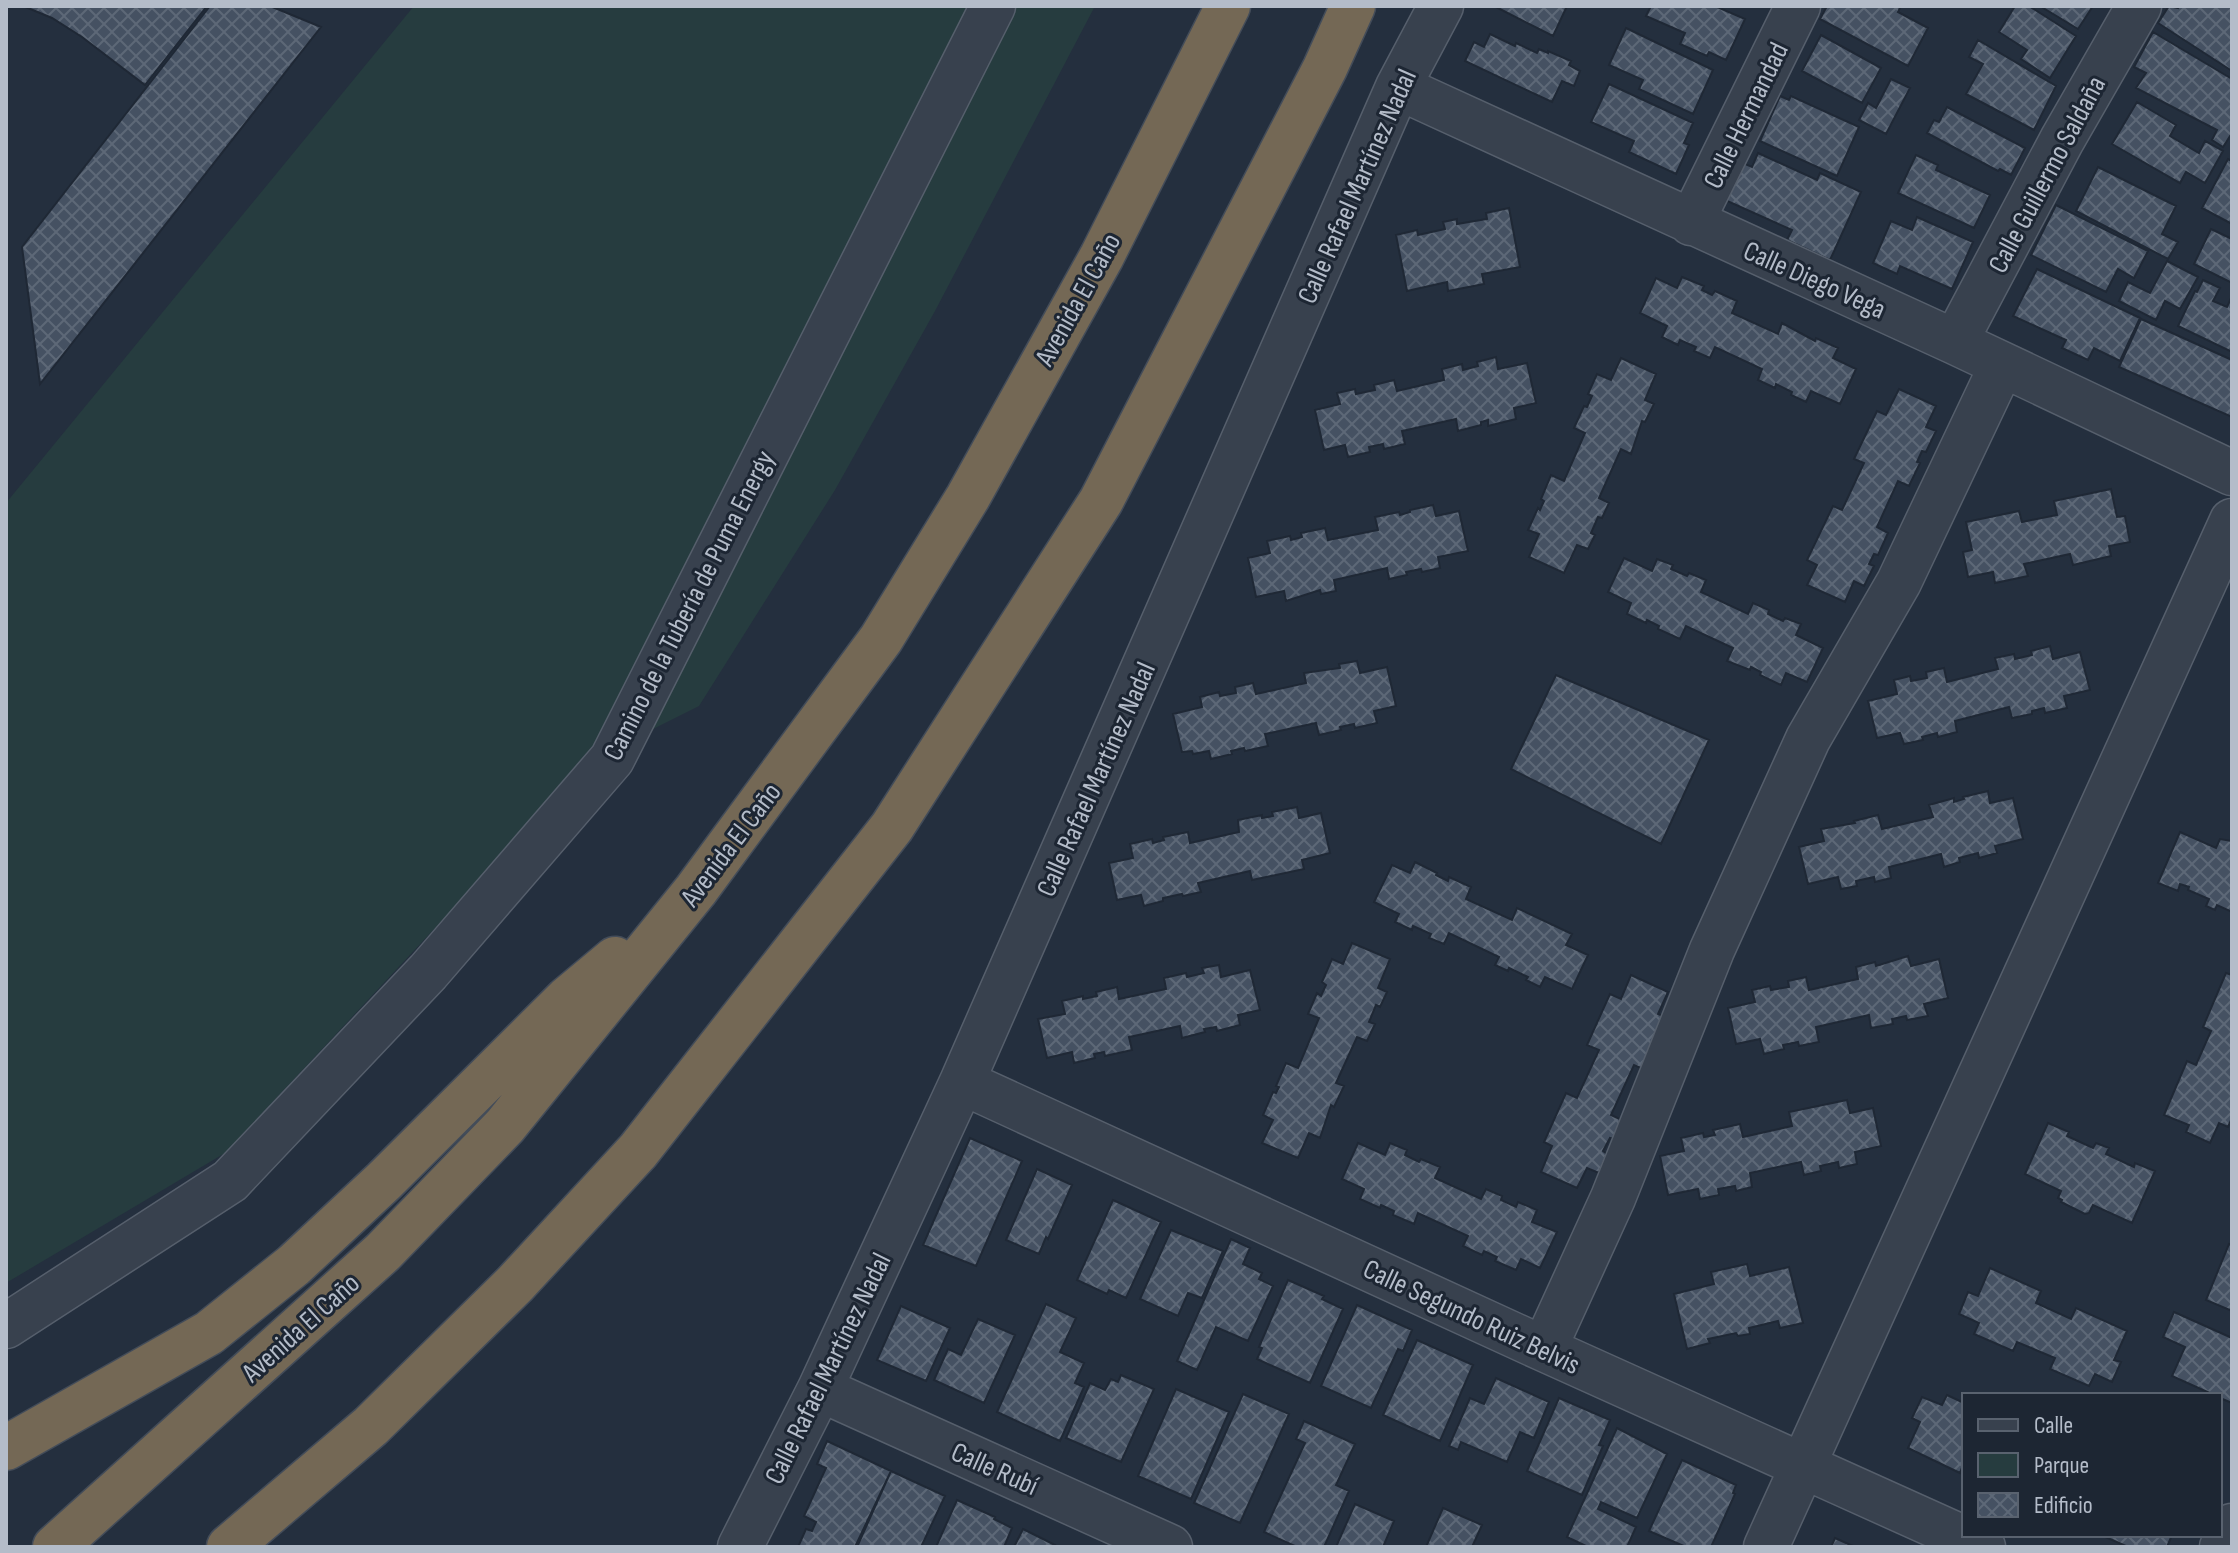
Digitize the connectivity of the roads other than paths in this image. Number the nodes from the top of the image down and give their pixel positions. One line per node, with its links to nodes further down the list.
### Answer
1 (993, 6): 15 (street, Camino de la Tubería de Puma Energy)
2 (1228, 6): 13 (highway, Avenida El Caño)
3 (1353, 6): 18 (highway)
4 (1441, 6): 7 (street, Calle Rafael Martínez Nadal)
5 (1798, 6): 8 (street, Calle Hermandad)
6 (2139, 6): 9 (street, Calle Guillermo Saldaña)
7 (1398, 87): 8 (street, Calle Diego Vega); 14 (street, Calle Rafael Martínez Nadal)
8 (1691, 223): 9 (street, Calle Diego Vega)
9 (1955, 342): 10 (street, Calle Diego Vega)
10 (2002, 365): 11 (street, Calle Diego Vega); 16 (street)
11 (2232, 473)
12 (2232, 521): 20 (street)
13 (696, 890): 19 (highway); 22 (highway, Avenida El Caño)
14 (962, 1082): 16 (street, Calle Segundo Ruiz Belvis); 17 (street, Calle Rafael Martínez Nadal)
15 (6, 1326)
16 (1544, 1349): 20 (street, Calle Segundo Ruiz Belvis)
17 (820, 1389): 25 (street, Calle Rafael Martínez Nadal); 26 (street, Calle Rubí)
18 (371, 1426): 23 (highway); 24 (highway)
19 (6, 1448)
20 (1802, 1467): 27 (street); 28 (street, Calle Segundo Ruiz Belvis)
21 (2232, 1526): 29 (street)
22 (55, 1547)
23 (229, 1547)
24 (269, 1547)
25 (740, 1547)
26 (1170, 1547)
27 (1766, 1547)
28 (1983, 1547)
29 (2222, 1547)

